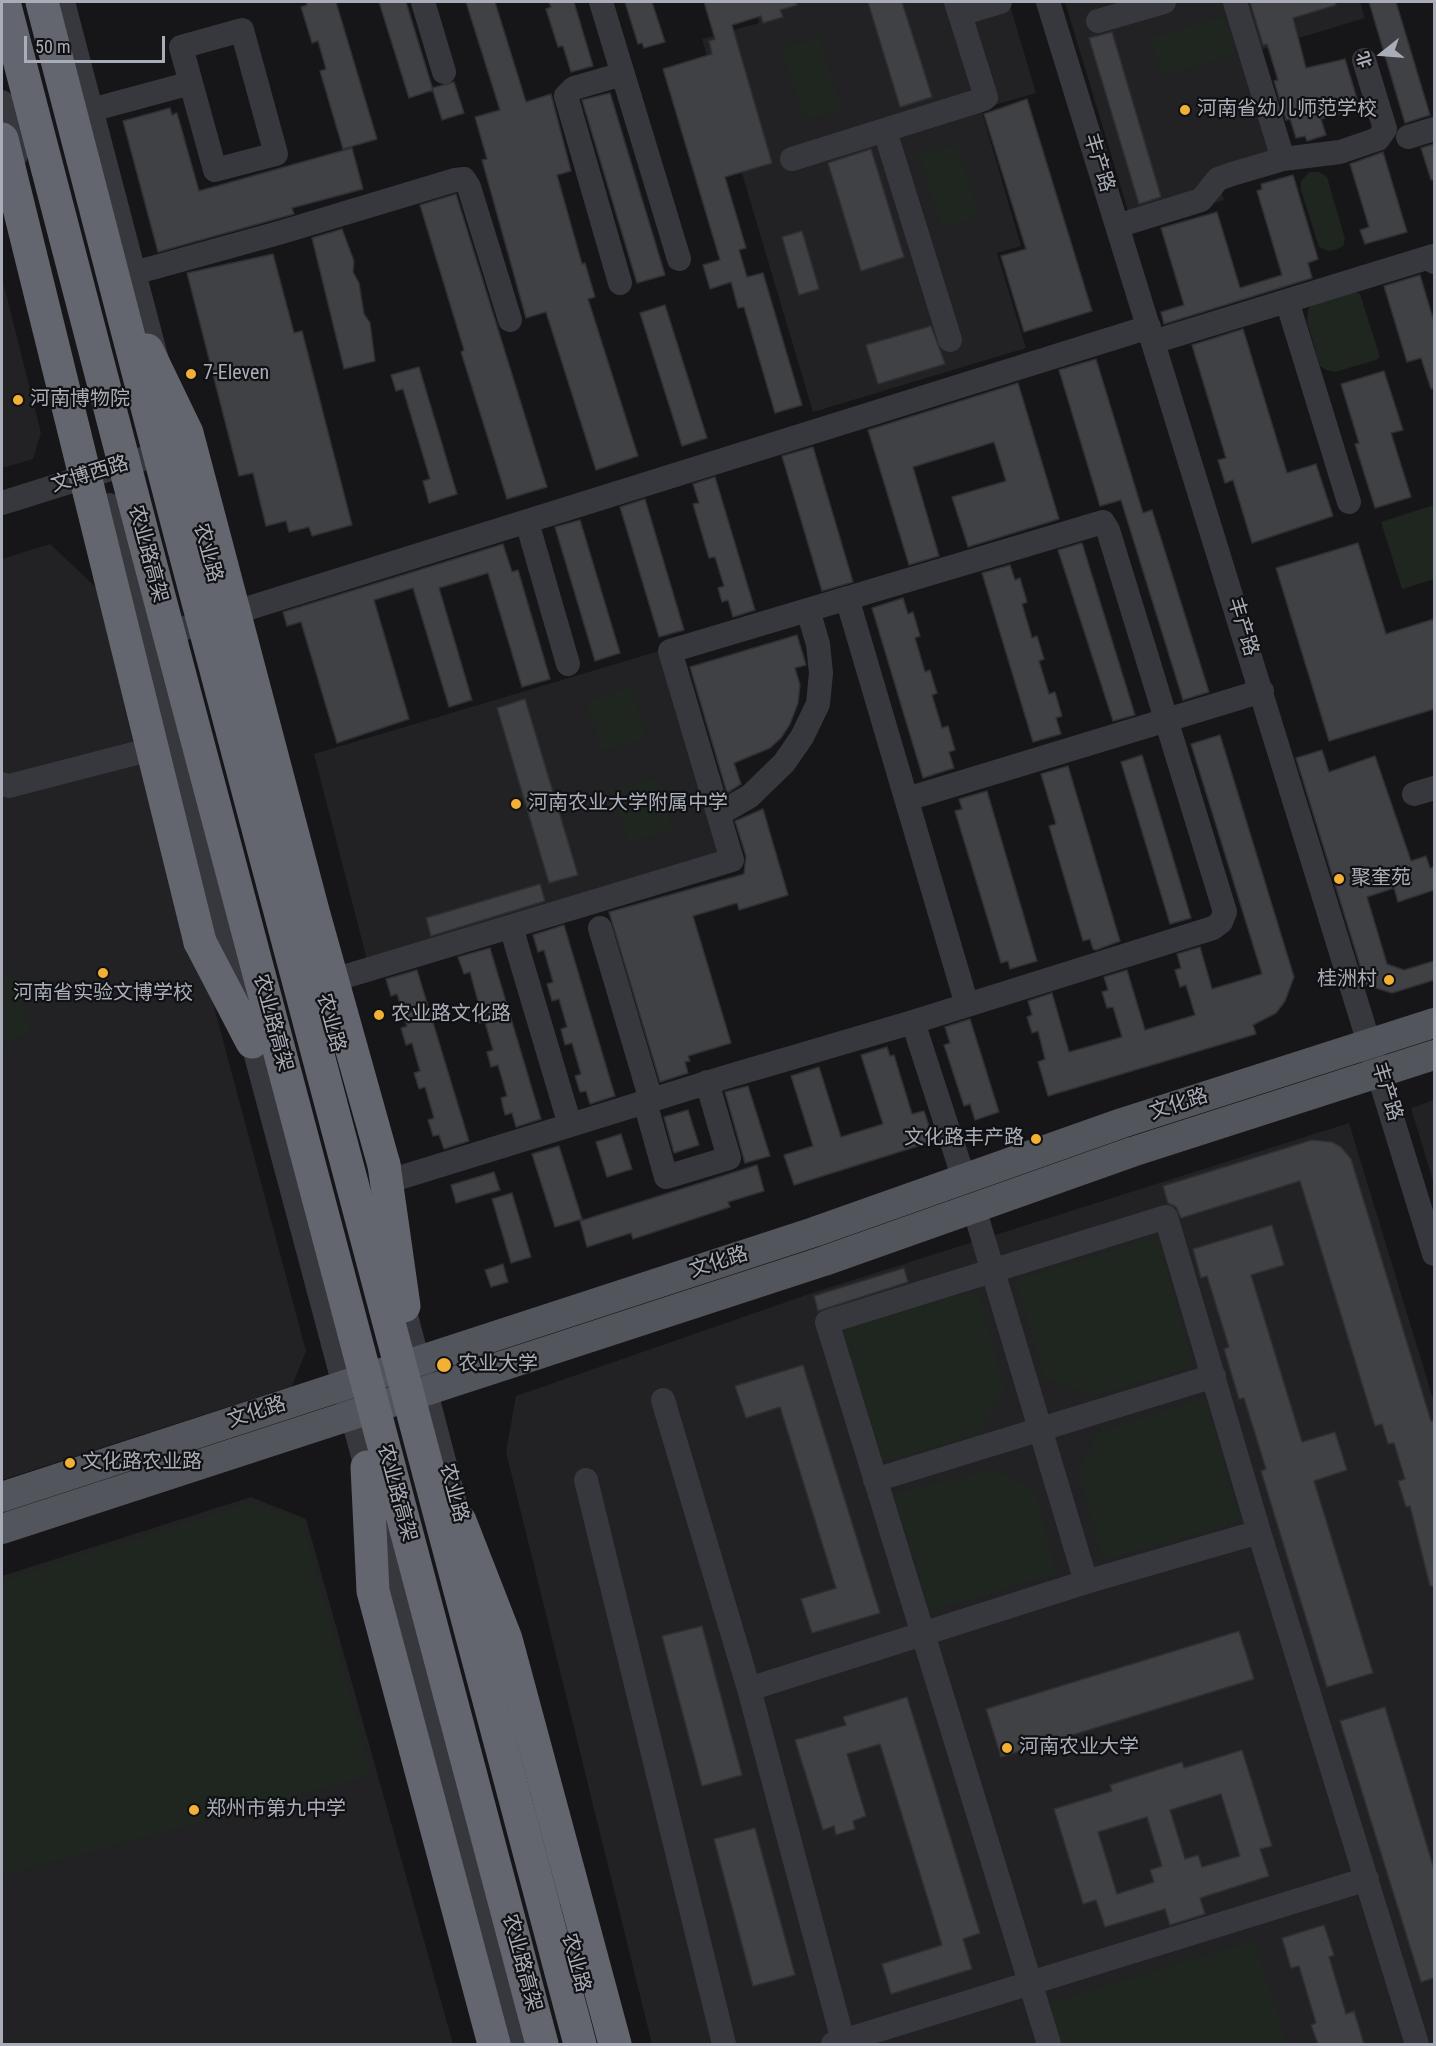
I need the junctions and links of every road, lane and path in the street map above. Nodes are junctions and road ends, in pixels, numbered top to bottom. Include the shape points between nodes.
1 (4, 2) edge
2 (42, 2) edge
3 (63, 2) edge
4 (423, 2) edge
5 (601, 2) edge
6 (1000, 2) edge
7 (1048, 2) edge
8 (1164, 2) edge
9 (1235, 2) edge
10 (958, 8) edge
11 (1098, 21) dead end
12 (1364, 60) dead end
13 (444, 72) dead end
14 (623, 74) junction
15 (191, 83) junction
16 (2, 102) edge
17 (91, 110) junction
18 (1434, 129) edge
19 (885, 131) junction
20 (1408, 136) dead end
21 (2, 139) edge
22 (792, 159) dead end
23 (1282, 159) junction
24 (1118, 226) junction
25 (679, 260) dead end
26 (1434, 262) edge
27 (124, 278) junction
28 (620, 283) dead end
29 (1287, 301) junction
30 (510, 320) dead end
31 (1151, 334) junction
32 (950, 340) dead end
33 (179, 447) junction
34 (100, 472) junction
35 (1349, 502) dead end
36 (2, 503) edge
37 (527, 522) junction
38 (847, 598) junction
39 (808, 610) junction
40 (224, 616) junction
41 (145, 641) junction
42 (568, 664) dead end
43 (1262, 691) junction
44 (1167, 720) junction
45 (152, 748) junction
46 (2, 784) edge
47 (907, 799) junction
48 (719, 814) junction
49 (511, 927) junction
50 (600, 928) dead end
51 (320, 984) junction
52 (967, 1005) junction
53 (913, 1022) junction
54 (1434, 1023) edge
55 (252, 1042) junction
56 (1371, 1043) junction
57 (1434, 1055) edge
58 (1380, 1072) junction
59 (707, 1083) junction
60 (648, 1101) junction
61 (570, 1125) junction
62 (385, 1174) junction
63 (964, 1179) junction
64 (974, 1208) junction
65 (1434, 1254) edge
66 (993, 1271) junction
67 (404, 1306) junction
68 (418, 1361) junction
69 (1214, 1376) junction
70 (345, 1385) junction
71 (426, 1391) junction
72 (663, 1400) dead end
73 (352, 1414) junction
74 (1041, 1429) junction
75 (367, 1467) junction
76 (586, 1480) dead end
77 (875, 1480) junction
78 (2, 1497) edge
79 (460, 1521) junction
80 (2, 1529) edge
81 (1259, 1532) junction
82 (1086, 1582) junction
83 (923, 1635) junction
84 (749, 1689) junction
85 (1367, 1880) junction
86 (1029, 1982) junction
87 (838, 2043) edge
88 (494, 2044) edge
89 (520, 2044) edge
90 (542, 2044) edge
91 (580, 2044) edge
92 (597, 2044) edge
93 (615, 2044) edge
94 (724, 2044) edge
95 (1049, 2044) edge
96 (1417, 2044) edge

1 - 90 highway, 农业路高架, bridge
2 - 27 highway, 农业路高架, bridge
3 - 17 street, 农业路
4 - 13 street
5 - 14 street
6 - 10 street
7 - 24 street, 丰产路
8 - 11 street
9 - 23 street
10 - 19 street via 986,97 978,103
12 - 23 street via 1385,129 1382,135 1340,152
14 - 25 street
14 - 28 street via 574,88 566,96
15 - 15 street via 181,46 242,30 276,154 215,170
15 - 17 street
16 - 34 street
17 - 27 street, 农业路
18 - 20 street
19 - 22 street
19 - 32 street
21 - 45 highway, bridge
23 - 24 street via 1218,179 1201,200
24 - 31 street, 丰产路
26 - 29 street via 1433,256
27 - 30 street via 464,179
27 - 33 street, 农业路
27 - 62 highway, bridge via 187,433
27 - 91 highway, 农业路高架, bridge
29 - 31 street
29 - 35 street
31 - 37 street
31 - 43 street, 丰产路
33 - 34 street, 文博西路
33 - 40 street, 农业路
34 - 36 street, 文博西路
34 - 41 street
37 - 40 street
37 - 42 street
38 - 39 street
38 - 44 street via 1102,522 1108,530
38 - 47 street
39 - 48 street via 818,644 818,704 784,763 750,796
39 - 48 street via 670,651
40 - 41 street
40 - 51 street, 农业路
41 - 55 street
43 - 44 street
43 - 56 street, 丰产路
44 - 47 street
44 - 52 street via 1225,912 1221,922 1213,928
45 - 46 street via 9,786
45 - 55 highway, bridge via 200,942
47 - 52 street
48 - 49 street via 732,860 726,864
49 - 51 street
49 - 61 street
50 - 60 street
51 - 67 street, 农业路
52 - 53 street
53 - 59 street
53 - 63 street
54 - 56 main road, 文化路
55 - 70 street
56 - 58 street, 丰产路
56 - 63 main road, 文化路 via 1122,1123
57 - 58 main road, 文化路
58 - 64 main road, 文化路
58 - 65 street, 丰产路
59 - 60 street
59 - 60 street via 729,1158 666,1177
60 - 61 street
61 - 62 street
62 - 67 highway
63 - 68 main road, 文化路
64 - 66 street
64 - 71 main road, 文化路
66 - 69 street via 1166,1217
66 - 74 street
66 - 77 street via 827,1322
67 - 68 street, 农业路
68 - 70 main road, 文化路
68 - 71 street, 农业路
69 - 74 street
69 - 81 street
70 - 73 street
70 - 78 main road, 文化路
71 - 73 main road, 文化路
71 - 79 street, 农业路
72 - 84 street
73 - 75 street
73 - 80 main road, 文化路
74 - 77 street
74 - 82 street
75 - 88 highway via 373,1591
75 - 89 street
76 - 94 street
77 - 83 street
79 - 92 street, 农业路
79 - 93 highway via 506,1639
81 - 82 street
81 - 85 street
82 - 83 street
83 - 84 street
83 - 86 street
84 - 87 street
85 - 86 street
85 - 96 street
86 - 87 street
86 - 95 street

